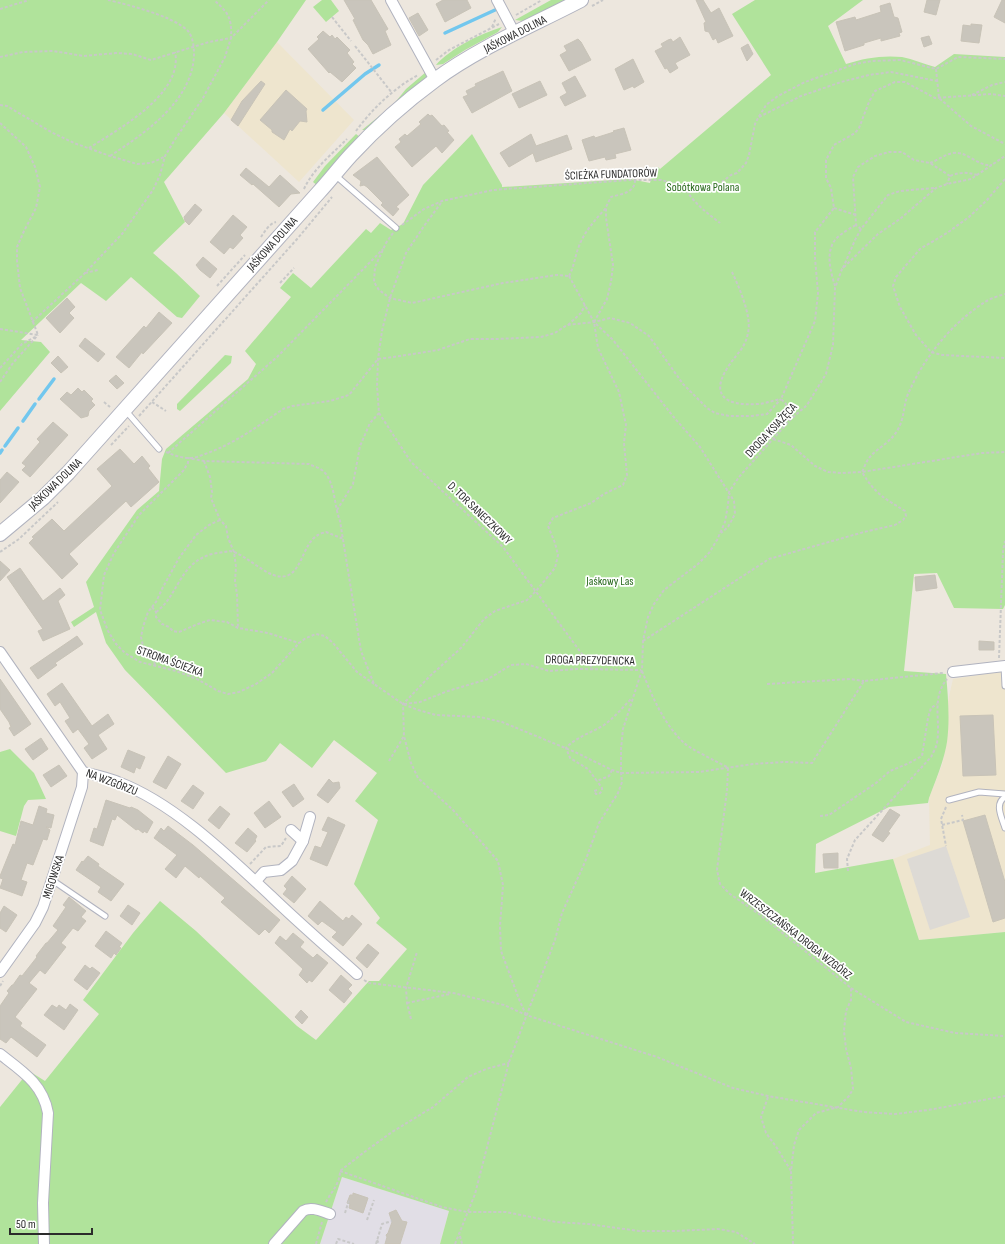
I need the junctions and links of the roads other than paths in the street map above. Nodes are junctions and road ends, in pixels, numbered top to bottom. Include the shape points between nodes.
1 (391, 0) edge
2 (497, 0) edge
3 (581, 0) edge
4 (515, 34) junction
5 (435, 80) junction
6 (334, 174) junction
7 (396, 228) road end
8 (126, 410) junction
9 (159, 448) road end
10 (0, 534) edge
11 (0, 652) edge
12 (1005, 666) edge
13 (953, 672) road end
14 (1005, 686) edge
15 (83, 772) junction
16 (1005, 795) edge
17 (949, 800) road end
18 (310, 817) dead end
19 (1005, 828) edge
20 (291, 830) dead end
21 (303, 841) junction
22 (52, 881) junction
23 (256, 881) junction
24 (105, 916) dead end
25 (0, 972) edge
26 (357, 974) dead end
27 (0, 1054) edge
28 (330, 1214) dead end
29 (44, 1244) edge
30 (274, 1244) edge

1 - 5 street
2 - 4 street
3 - 4 street, JAŚKOWA DOLINA
4 - 5 street, JAŚKOWA DOLINA
5 - 6 street, JAŚKOWA DOLINA via 382,125
6 - 7 lane
6 - 8 street, JAŚKOWA DOLINA
8 - 9 lane
8 - 10 street, JAŚKOWA DOLINA via 43,498
11 - 15 street, NA WZGÓRZU
12 - 13 street
12 - 14 lane
15 - 22 street, MIGOWSKA via 82,786
15 - 23 street, NA WZGÓRZU via 118,782 149,797 192,827
16 - 17 lane via 979,792
16 - 19 lane via 999,804
18 - 21 street
20 - 21 street
21 - 23 street via 292,861 281,870 264,872
22 - 24 lane
22 - 25 street, MIGOWSKA via 35,923
23 - 26 street, NA WZGÓRZU
27 - 29 street via 30,1077 39,1088 48,1113 42,1203
28 - 30 street via 306,1209

